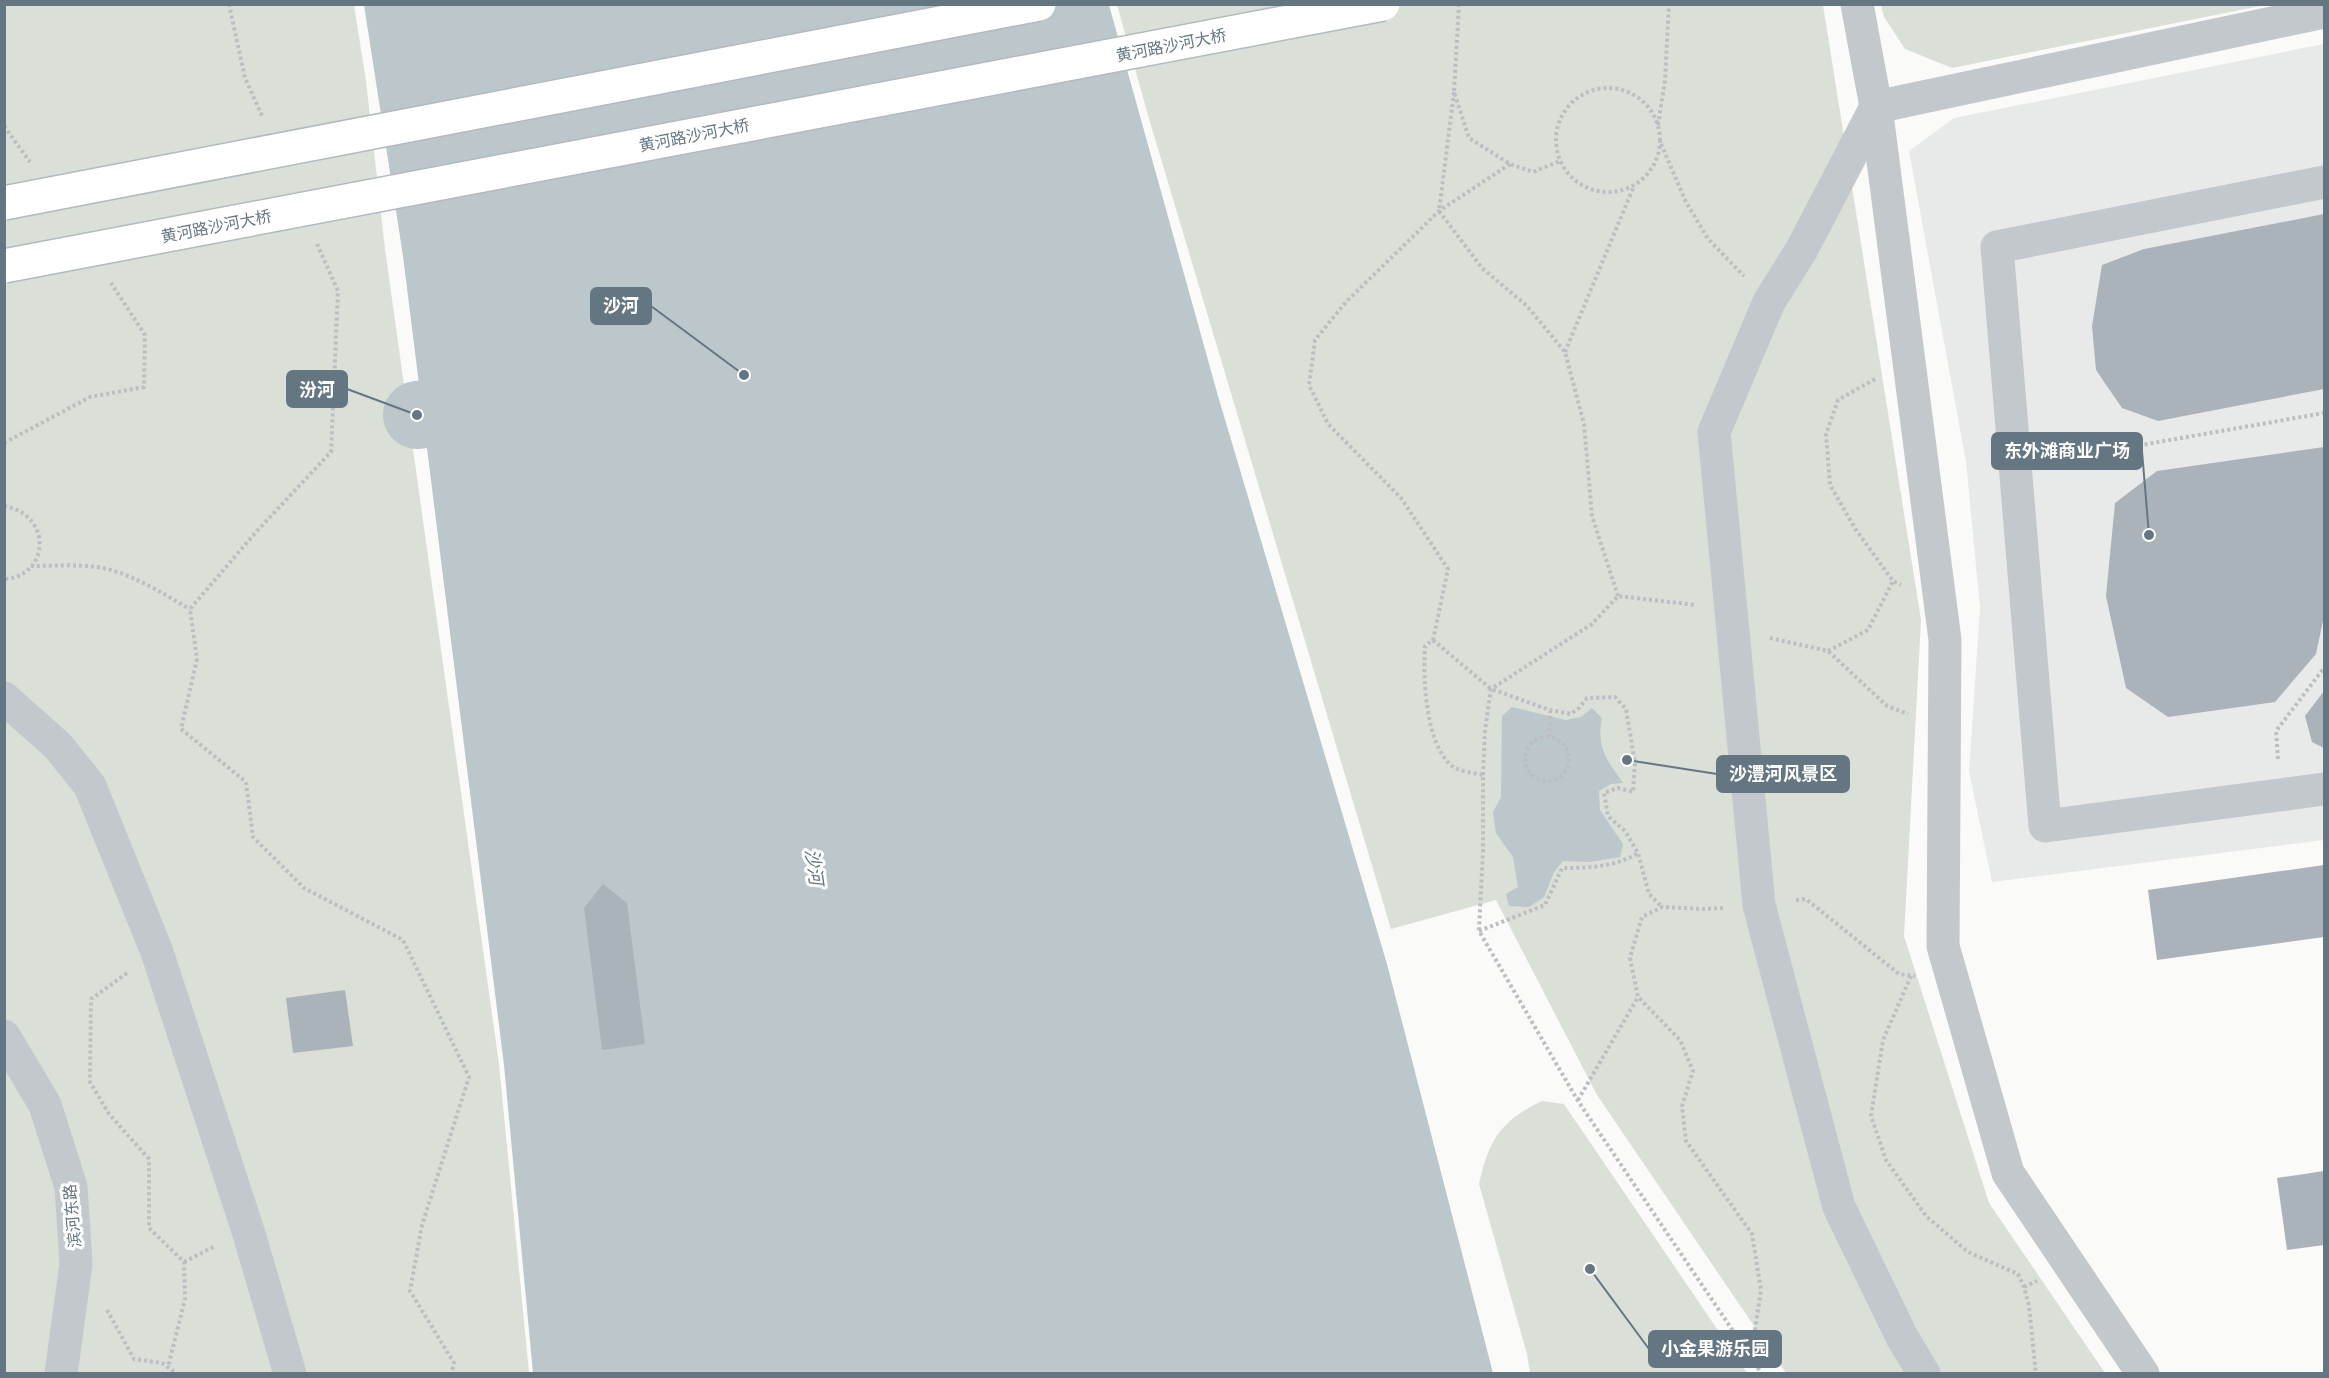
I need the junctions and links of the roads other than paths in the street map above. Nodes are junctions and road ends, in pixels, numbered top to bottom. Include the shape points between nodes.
1 (1039, 4) edge
2 (1383, 4) edge
3 (1857, 4) edge
4 (2325, 12) edge
5 (1876, 107) junction
6 (2325, 182) edge
7 (4, 203) edge
8 (4, 266) edge
9 (4, 699) edge
10 (2325, 789) edge
11 (4, 1036) edge
12 (61, 1374) edge
13 (290, 1374) edge
14 (1924, 1374) edge
15 (2143, 1374) edge

1 - 7 main road, bridge
2 - 8 main road, 黄河路沙河大桥, bridge
3 - 5 street
4 - 5 street
5 - 14 street via 1770,302 1714,432 1759,904 1839,1207
5 - 15 street via 1945,640 1943,946 2008,1173
6 - 10 street via 1997,246 2045,826
9 - 13 street via 58,746 90,786 157,952
11 - 12 street, 滨河东路 via 45,1105 71,1187 76,1264

